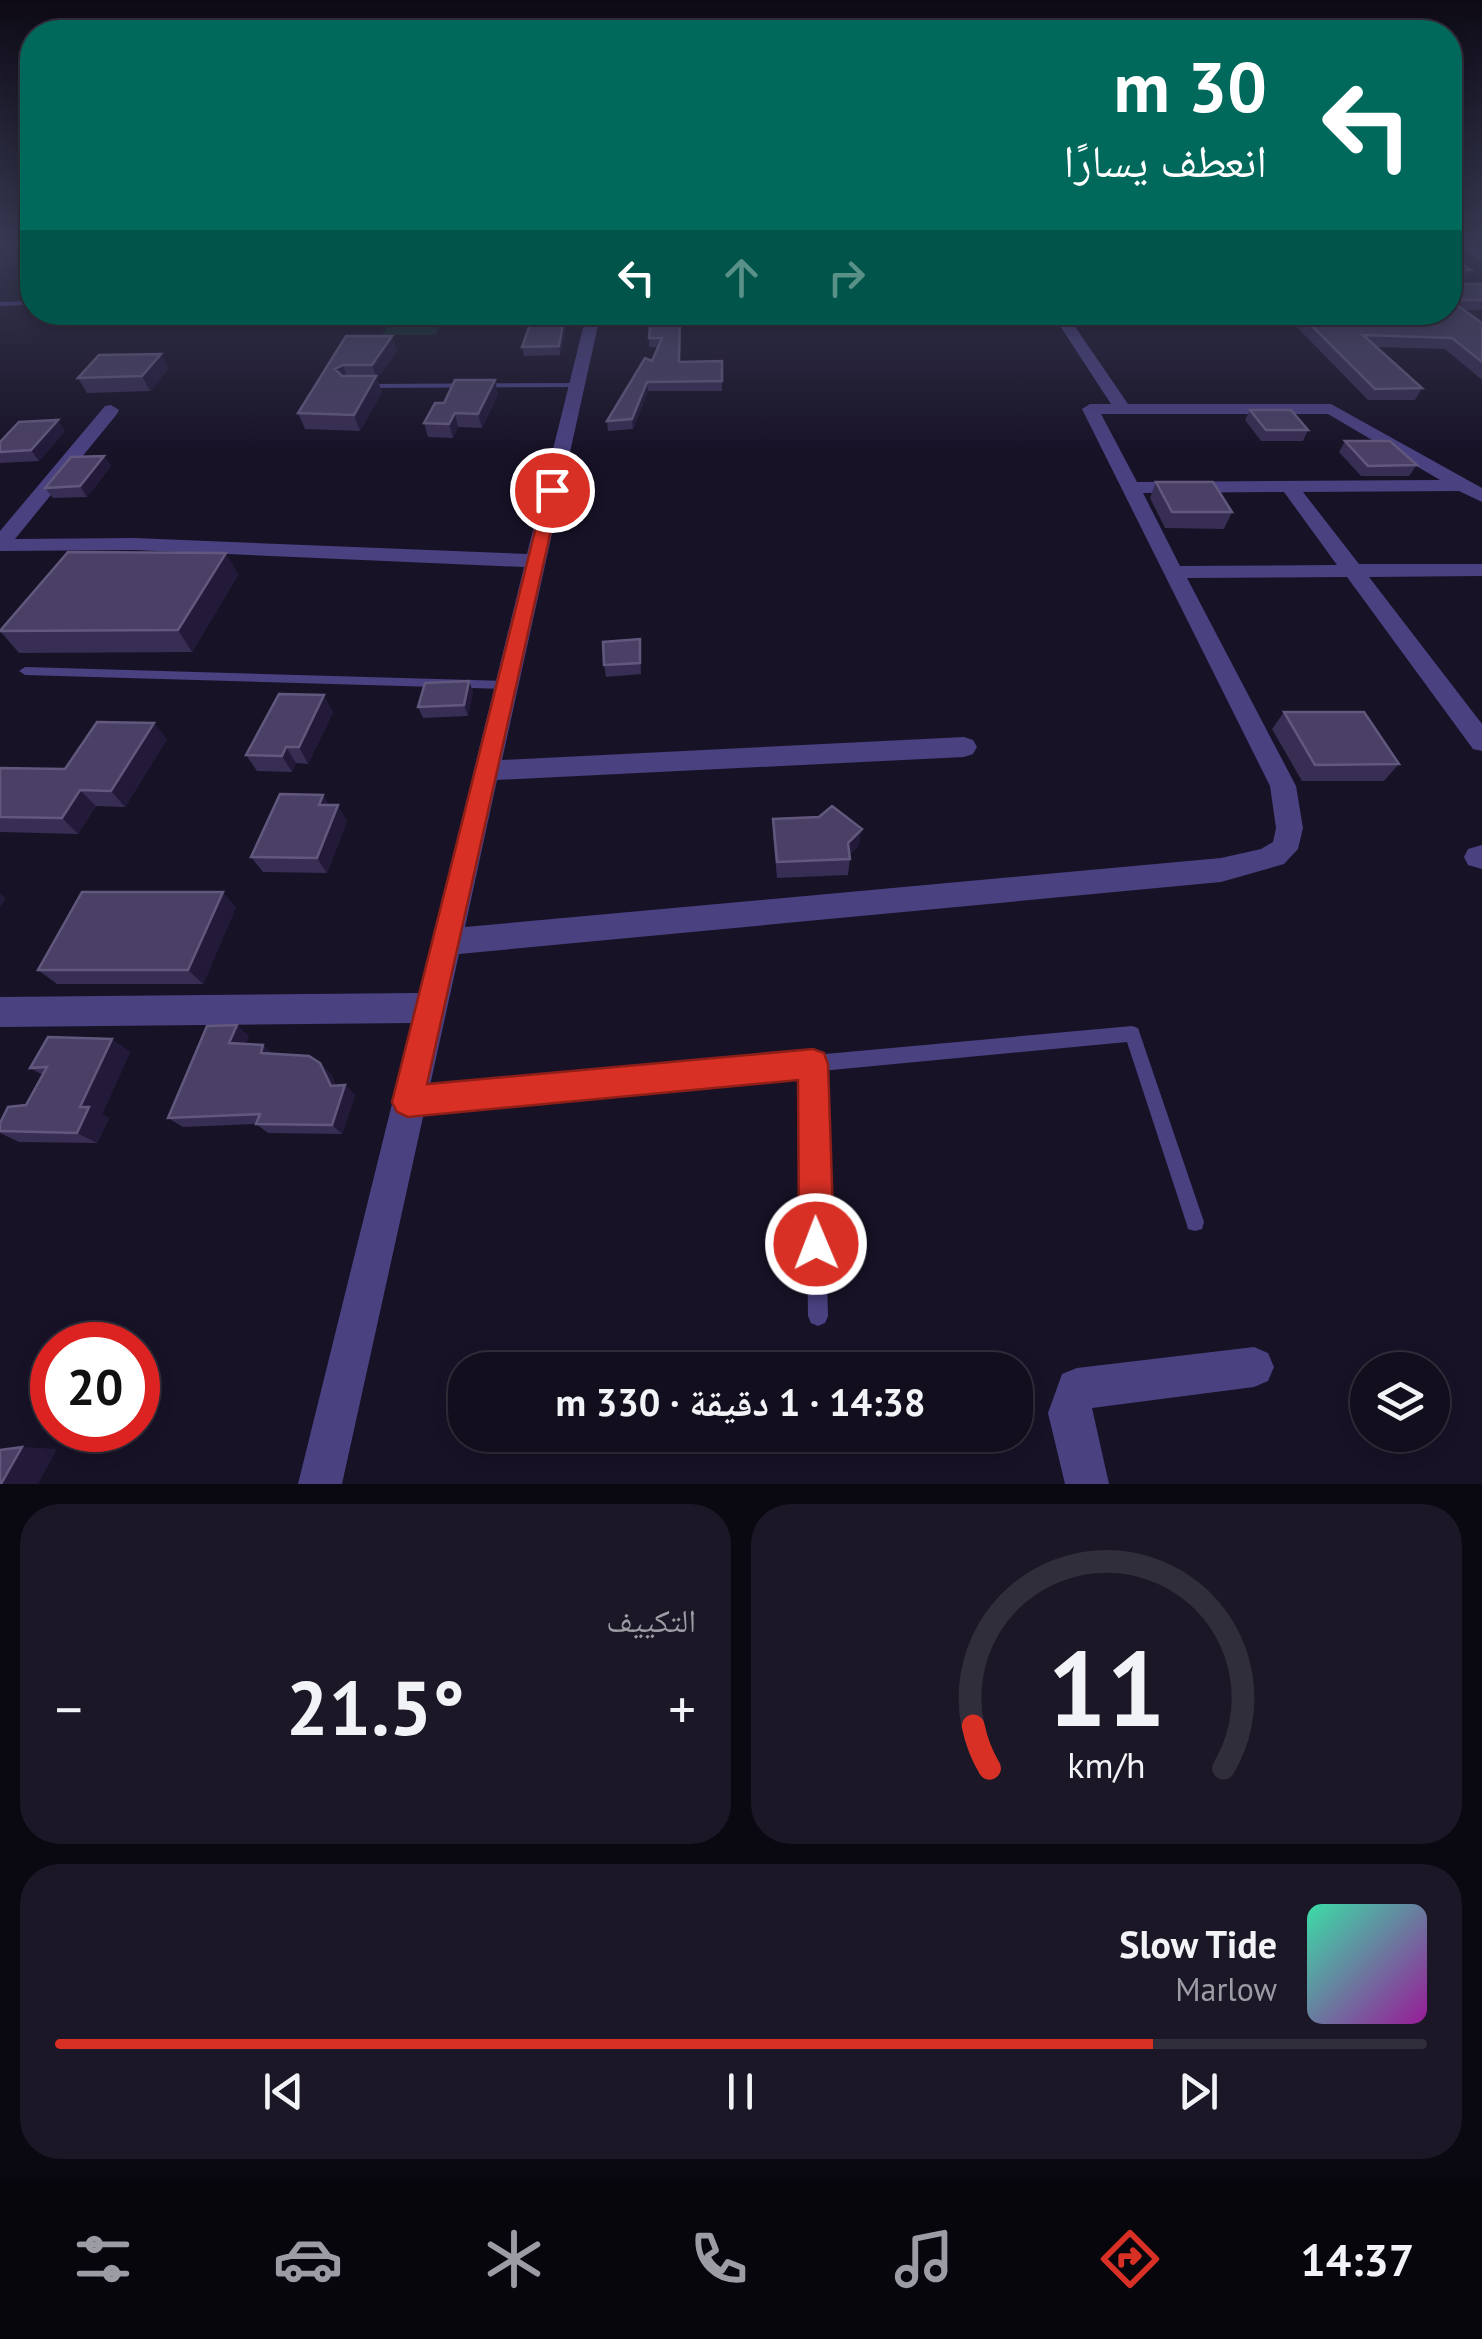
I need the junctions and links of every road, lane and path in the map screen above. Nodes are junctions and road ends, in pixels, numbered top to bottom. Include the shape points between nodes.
1 (591, 325) edge
2 (1067, 325) edge
3 (576, 384) junction
4 (348, 386) edge
5 (1124, 408) junction
6 (111, 410) dead end
7 (1462, 485) junction
8 (1289, 486) junction
9 (1130, 488) junction
10 (1482, 496) edge
11 (0, 544) edge
12 (535, 560) junction
13 (1482, 570) edge
14 (1352, 571) junction
15 (1174, 572) junction
16 (26, 671) dead end
17 (506, 685) junction
18 (1482, 742) edge
19 (964, 747) dead end
20 (486, 770) junction
21 (446, 942) junction
22 (429, 1008) junction
23 (0, 1012) edge
24 (813, 1064) junction
25 (408, 1102) junction
26 (1195, 1222) dead end
27 (818, 1316) dead end
28 (1254, 1367) dead end
29 (320, 1484) edge
30 (1087, 1484) edge

1 - 3 street
2 - 5 street
3 - 4 lane
3 - 12 street
5 - 7 street via 1331,409
5 - 9 street via 1090,408
6 - 11 street
7 - 8 street
7 - 10 street
8 - 9 street
8 - 14 street
9 - 15 street
11 - 12 street
12 - 17 street
13 - 14 street
14 - 15 street
14 - 18 street
15 - 21 street via 1283,786 1291,822 1289,844 1277,857 1202,872
16 - 17 lane
17 - 20 street
19 - 20 street
20 - 21 street
21 - 22 street
22 - 23 street
22 - 25 street
24 - 25 lane
24 - 26 lane via 1132,1034
24 - 27 lane
25 - 29 street
28 - 30 street via 1077,1389 1069,1413

